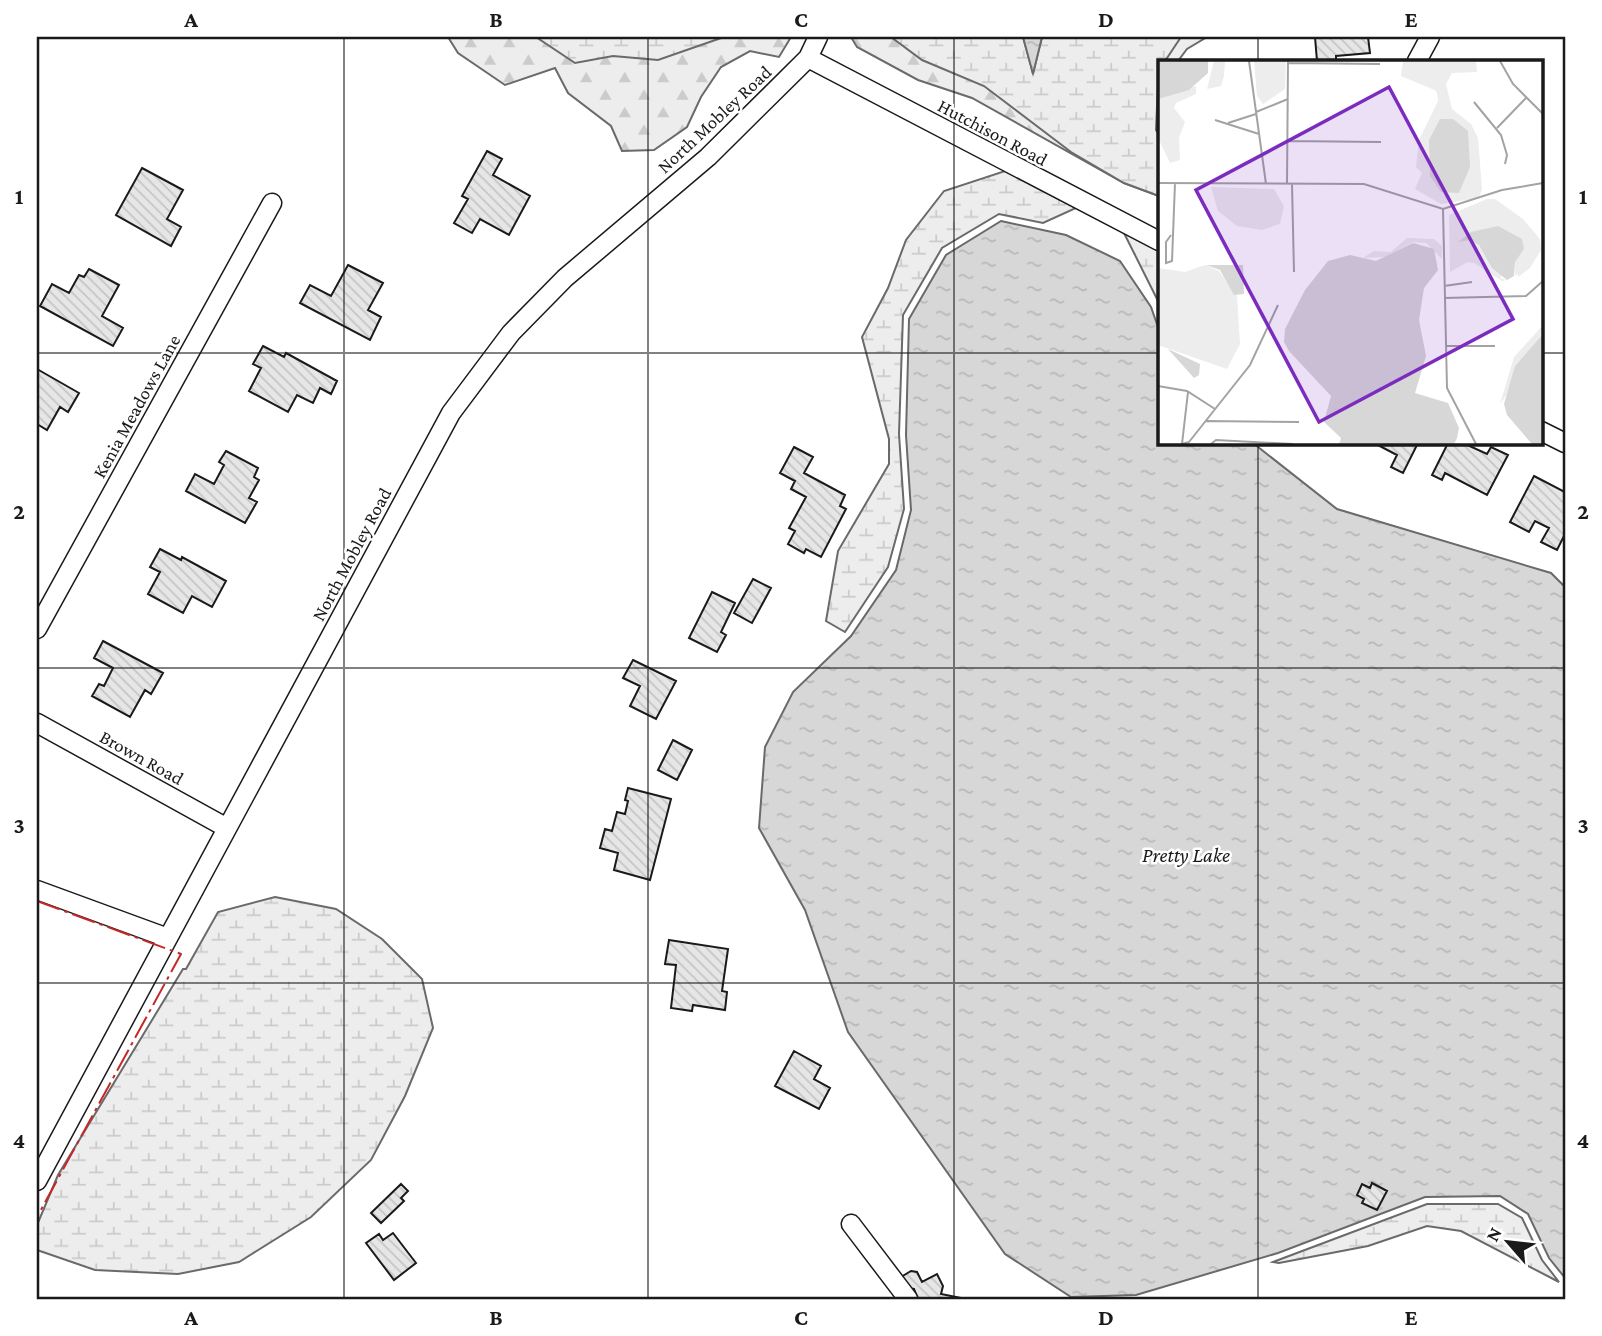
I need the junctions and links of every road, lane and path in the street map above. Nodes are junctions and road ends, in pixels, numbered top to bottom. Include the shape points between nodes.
1 (818, 37) edge
2 (1430, 37) edge
3 (808, 58) junction
4 (1418, 60) edge
5 (272, 203) dead end
6 (1158, 240) edge
7 (1542, 432) edge
8 (1565, 443) edge
9 (37, 629) edge
10 (37, 723) edge
11 (227, 828) junction
12 (37, 890) edge
13 (168, 937) junction
14 (37, 1181) edge
15 (851, 1224) dead end
16 (908, 1299) edge

1 - 3 street, North Mobley Road
2 - 4 street
3 - 6 street, Hutchison Road
3 - 11 street, North Mobley Road via 708,157 565,278 511,332 451,413
5 - 9 street, Kenia Meadows Lane
7 - 8 street
10 - 11 street, Brown Road
11 - 13 street, North Mobley Road
12 - 13 street
13 - 14 street, North Mobley Road
15 - 16 street

